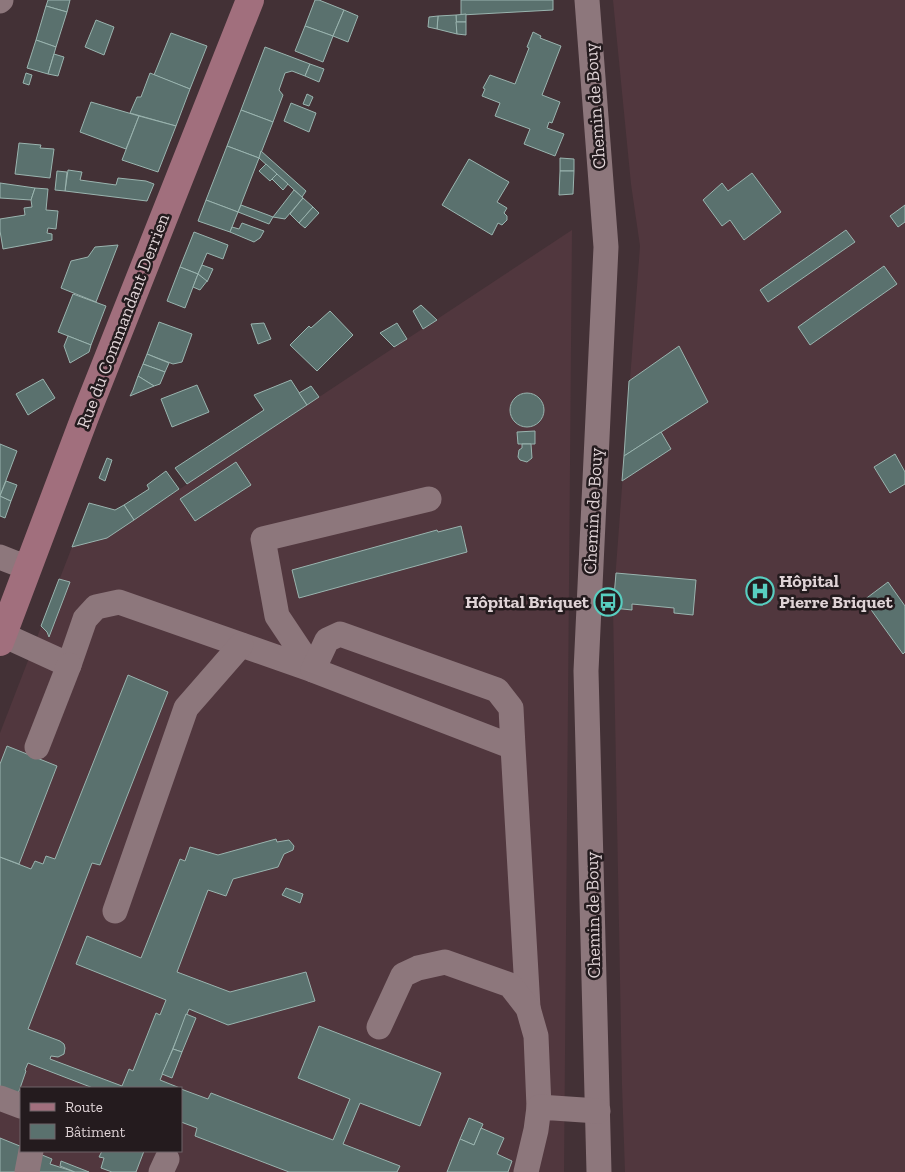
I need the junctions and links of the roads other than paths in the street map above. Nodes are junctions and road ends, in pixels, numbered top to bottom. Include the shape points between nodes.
1 (250, 0) edge
2 (587, 0) edge
3 (429, 498) dead end
4 (0, 557) edge
5 (29, 566) junction
6 (1, 639) edge
7 (242, 645) junction
8 (69, 665) junction
9 (313, 670) junction
10 (37, 747) dead end
11 (513, 748) junction
12 (115, 911) dead end
13 (528, 1008) junction
14 (379, 1027) dead end
15 (0, 1098) edge
16 (20, 1106) edge
17 (539, 1107) junction
18 (598, 1111) junction
19 (31, 1152) edge
20 (27, 1172) edge
21 (526, 1172) edge
22 (599, 1172) edge

1 - 5 main road, Rue du Commandant Derrien
2 - 18 street, Chemin de Bouy via 606,247 586,671
3 - 9 street via 263,538 277,616
4 - 5 street
5 - 6 main road, Rue du Commandant Derrien
6 - 8 street
7 - 8 street via 119,602 96,607 85,619
7 - 9 street
7 - 12 street via 186,708
8 - 10 street
9 - 11 street
9 - 11 street via 327,640 340,634 497,690 511,708
11 - 13 street
13 - 14 street via 510,985 444,962 403,975
13 - 17 street via 536,1036
15 - 16 street
17 - 18 street
17 - 21 street
18 - 22 street, Chemin de Bouy
19 - 20 street

